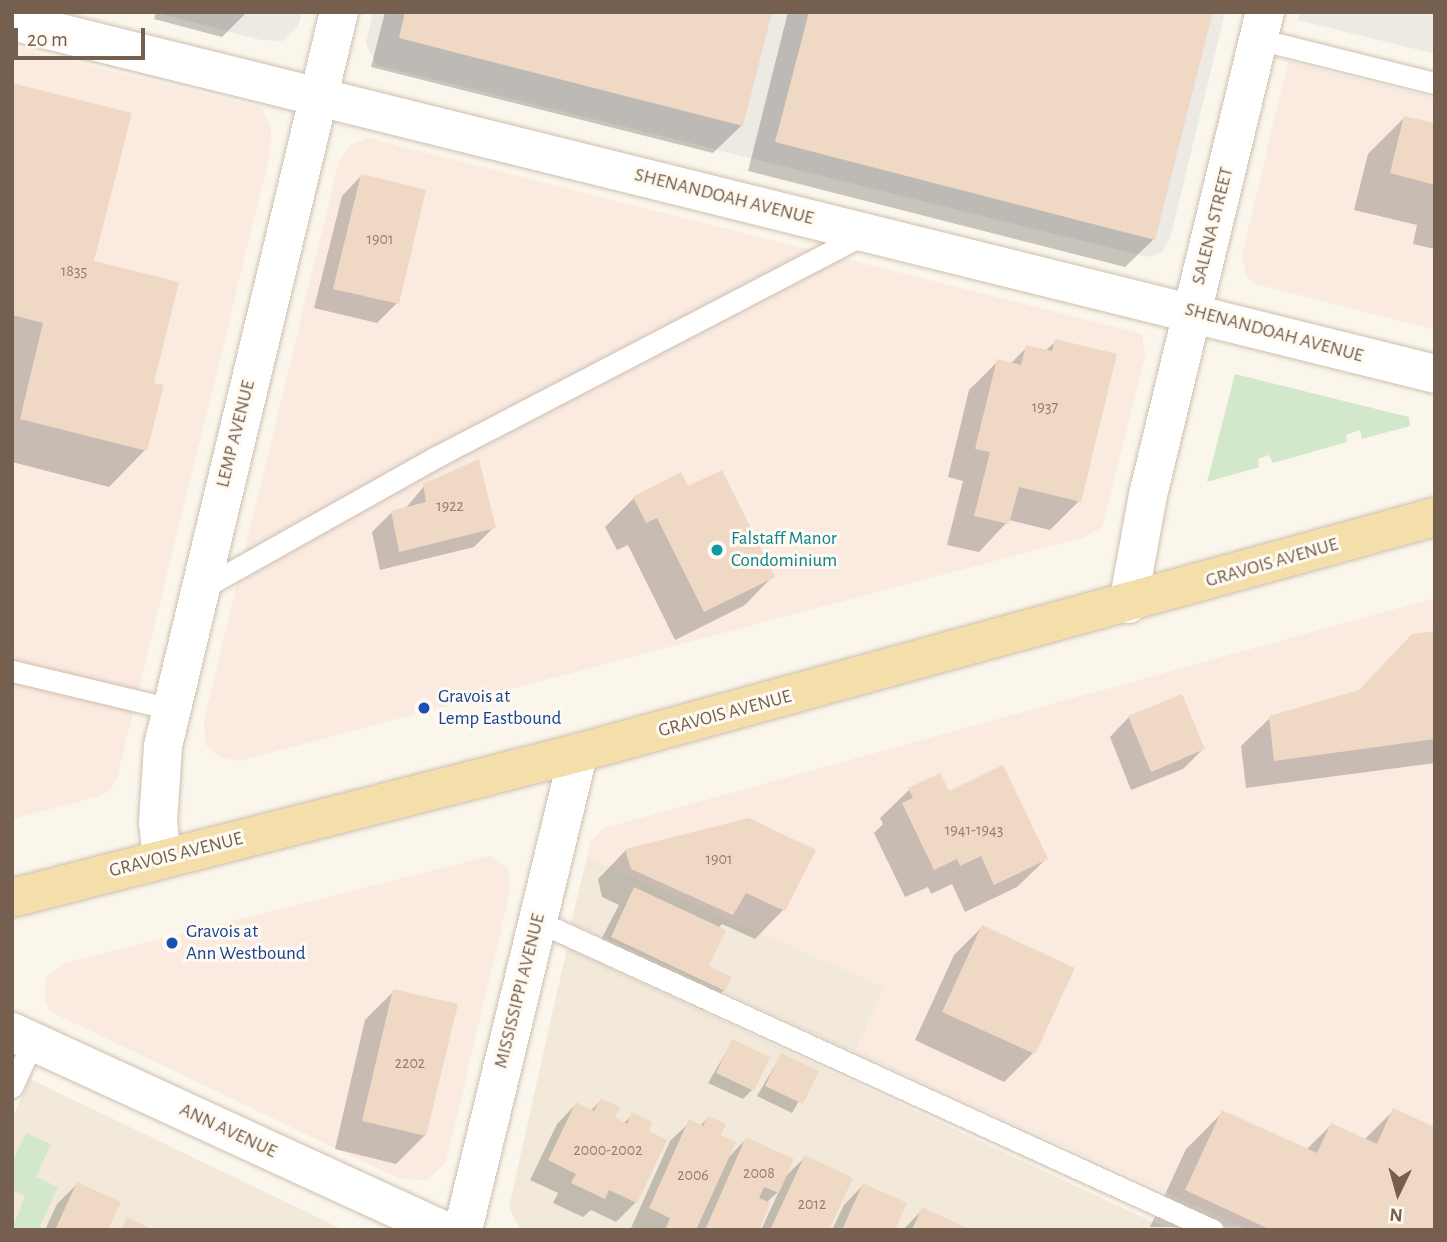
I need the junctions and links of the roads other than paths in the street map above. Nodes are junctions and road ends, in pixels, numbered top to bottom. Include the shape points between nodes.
1 (339, 12) edge
2 (12, 20) edge
3 (1262, 26) edge
4 (1435, 83) edge
5 (318, 96) junction
6 (867, 233) junction
7 (1192, 311) junction
8 (1435, 374) edge
9 (1435, 517) edge
10 (198, 590) junction
11 (1128, 604) junction
12 (12, 671) edge
13 (171, 709) junction
14 (578, 753) junction
15 (162, 859) junction
16 (12, 898) edge
17 (537, 921) junction
18 (22, 1037) edge
19 (12, 1087) edge
20 (443, 1230) edge
21 (463, 1230) edge
22 (1213, 1230) edge

1 - 5 street, LEMP AVENUE
2 - 5 street, SHENANDOAH AVENUE
3 - 4 lane
3 - 7 street, SALENA STREET
5 - 6 street, SHENANDOAH AVENUE
5 - 10 street, LEMP AVENUE
6 - 7 street, SHENANDOAH AVENUE
6 - 10 lane via 438,456
7 - 8 street, SHENANDOAH AVENUE
7 - 11 street, SALENA STREET via 1147,495
9 - 11 main road, GRAVOIS AVENUE
10 - 13 street, LEMP AVENUE
11 - 14 main road, GRAVOIS AVENUE
12 - 13 lane
13 - 15 street, LEMP AVENUE via 159,783
14 - 15 main road, GRAVOIS AVENUE
14 - 17 street, MISSISSIPPI AVENUE
15 - 16 main road, GRAVOIS AVENUE
17 - 21 street, MISSISSIPPI AVENUE
17 - 22 lane
18 - 19 lane
18 - 20 street, ANN AVENUE

